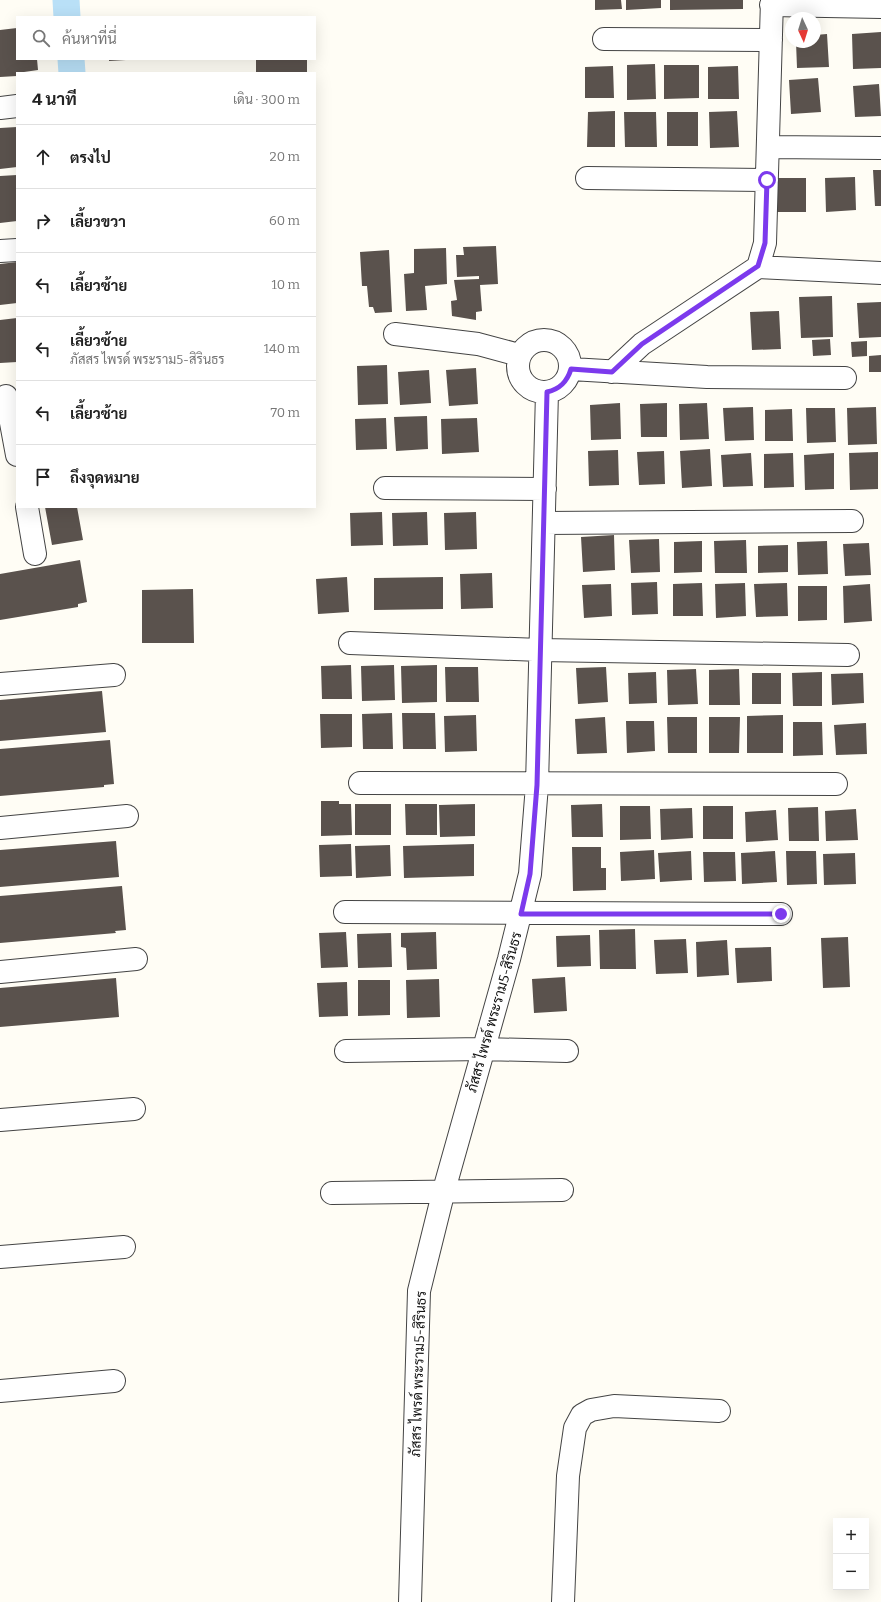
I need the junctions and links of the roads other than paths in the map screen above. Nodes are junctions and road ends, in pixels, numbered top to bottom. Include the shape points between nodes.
1 (772, 2) edge
2 (881, 7) edge
3 (604, 39) dead end
4 (770, 40) junction
5 (16, 106) edge
6 (0, 108) edge
7 (768, 147) junction
8 (881, 148) edge
9 (586, 178) dead end
10 (767, 180) junction
11 (16, 250) edge
12 (0, 251) edge
13 (758, 266) junction
14 (881, 273) edge
15 (395, 334) dead end
16 (519, 356) junction
17 (571, 369) junction
18 (612, 372) junction
19 (844, 378) dead end
20 (547, 392) junction
21 (8, 396) edge
22 (16, 448) edge
23 (385, 488) dead end
24 (545, 489) junction
25 (27, 508) edge
26 (852, 521) dead end
27 (544, 523) junction
28 (35, 554) dead end
29 (350, 643) dead end
30 (540, 650) junction
31 (848, 655) dead end
32 (114, 675) dead end
33 (0, 684) edge
34 (360, 783) dead end
35 (836, 784) dead end
36 (537, 785) junction
37 (127, 816) dead end
38 (0, 828) edge
39 (345, 912) dead end
40 (521, 914) junction
41 (781, 914) dead end
42 (136, 959) dead end
43 (0, 972) edge
44 (483, 1049) junction
45 (346, 1051) dead end
46 (567, 1051) dead end
47 (134, 1109) dead end
48 (0, 1120) edge
49 (444, 1190) junction
50 (562, 1190) dead end
51 (332, 1193) dead end
52 (124, 1247) dead end
53 (0, 1257) edge
54 (114, 1382) dead end
55 (0, 1391) edge
56 (719, 1411) dead end
57 (410, 1602) edge
58 (563, 1602) edge

1 - 2 street
1 - 4 street
3 - 4 street
4 - 7 street
5 - 6 street
7 - 8 street
7 - 10 street
9 - 10 street
10 - 13 street via 765,243
11 - 12 street
13 - 14 street
13 - 18 street via 642,344
15 - 16 street via 478,344
16 - 17 street via 527,345 538,339 551,340 562,346 569,356
16 - 20 street via 517,366 526,385 536,391
17 - 18 street
17 - 20 street via 563,384 556,390
18 - 19 street via 707,377
20 - 24 street, ภัสสร ไพรด์ พระราม5-สิรินธร
21 - 22 street
23 - 24 street
24 - 27 street, ภัสสร ไพรด์ พระราม5-สิรินธร
25 - 28 street
26 - 27 street
27 - 30 street, ภัสสร ไพรด์ พระราม5-สิรินธร
29 - 30 street
30 - 31 street
30 - 36 street, ภัสสร ไพรด์ พระราม5-สิรินธร
32 - 33 street
34 - 36 street
35 - 36 street
36 - 40 street, ภัสสร ไพรด์ พระราม5-สิรินธร via 530,874
37 - 38 street
39 - 40 street
40 - 41 street
40 - 44 street, ภัสสร ไพรด์ พระราม5-สิรินธร
42 - 43 street
44 - 45 street
44 - 46 street
44 - 49 street, ภัสสร ไพรด์ พระราม5-สิรินธร
47 - 48 street
49 - 50 street
49 - 51 street
49 - 57 street, ภัสสร ไพรด์ พระราม5-สิรินธร via 419,1291
52 - 53 street
54 - 55 street
56 - 58 street via 614,1406 591,1410 582,1415 575,1428 568,1476

